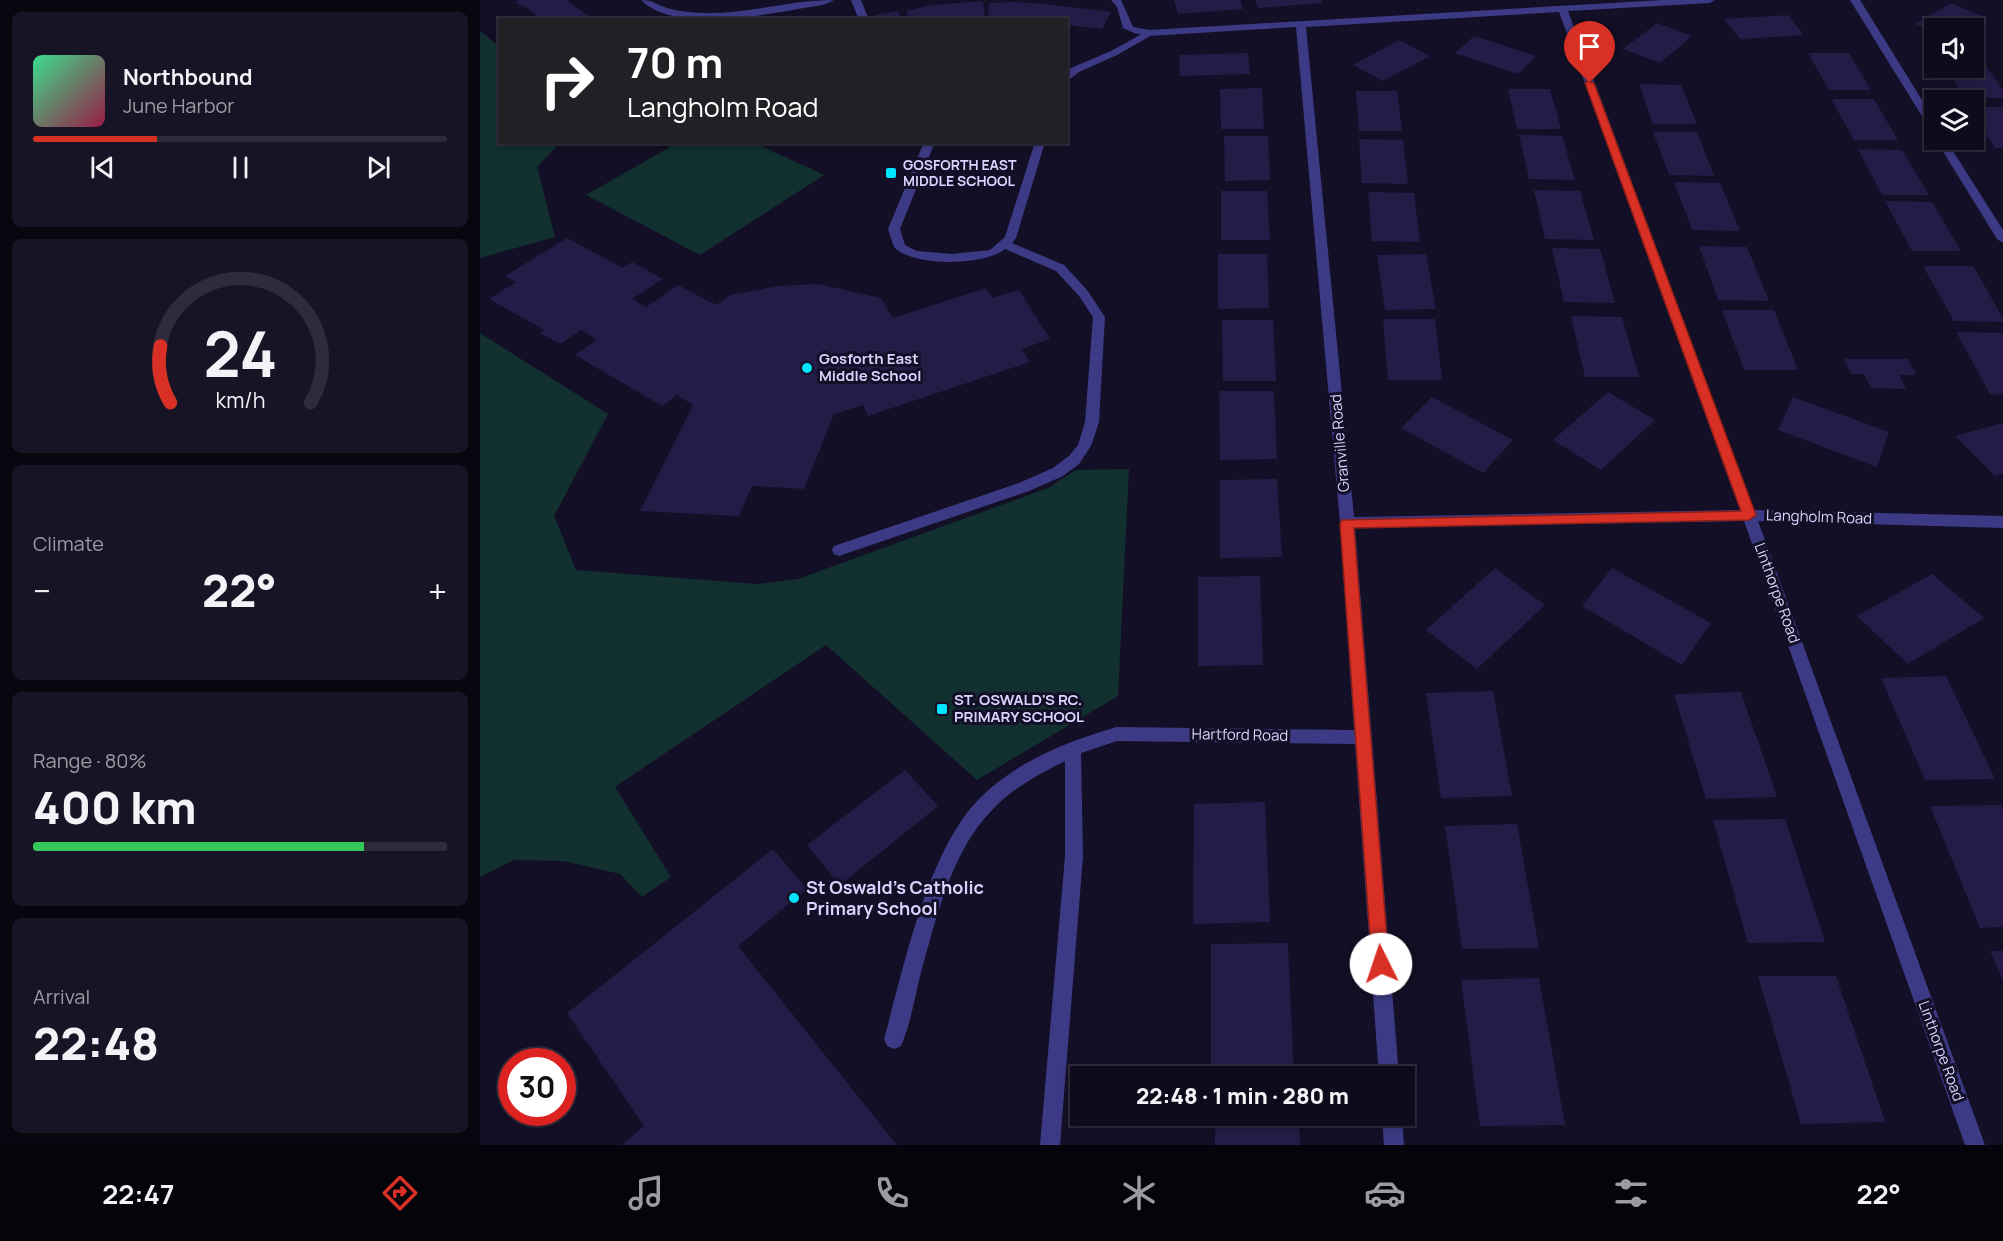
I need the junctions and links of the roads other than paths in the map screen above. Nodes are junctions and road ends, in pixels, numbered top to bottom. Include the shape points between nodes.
1 (646, 0) edge
2 (829, 0) edge
3 (856, 0) edge
4 (1116, 0) edge
5 (1710, 0) edge
6 (1855, 0) edge
7 (1563, 9) junction
8 (863, 18) edge
9 (1301, 25) junction
10 (1149, 33) junction
11 (1068, 77) edge
12 (1924, 111) edge
13 (929, 144) edge
14 (1039, 144) edge
15 (1947, 150) edge
16 (2003, 239) edge
17 (1004, 244) junction
18 (1749, 515) junction
19 (2003, 522) edge
20 (1347, 524) junction
21 (839, 550) dead end
22 (1364, 737) junction
23 (1073, 749) junction
24 (894, 1039) dead end
25 (1388, 1066) edge
26 (1393, 1126) edge
27 (1050, 1145) edge
28 (1394, 1145) edge
29 (1975, 1145) edge

1 - 2 street via 663,10 732,15
3 - 8 street
4 - 10 street via 1121,5 1125,26 1132,32
5 - 7 street
6 - 12 street
7 - 9 street
7 - 18 street, Linthorpe Road
9 - 10 street
9 - 20 street, Granville Road
10 - 11 street
13 - 17 street via 894,229 900,247 914,255 951,258 993,253
14 - 17 street via 1010,238
15 - 16 street
17 - 21 street via 1060,268 1099,317 1092,422 1084,446 1066,466 1024,487
18 - 19 street, Langholm Road
18 - 20 street, Langholm Road
18 - 29 street, Linthorpe Road
20 - 22 street, Granville Road
22 - 23 street, Hartford Road via 1117,734
22 - 25 street, Granville Road
23 - 24 street, Hartford Road via 1000,791 974,818 954,853 935,902
23 - 27 street via 1074,856
26 - 28 street

